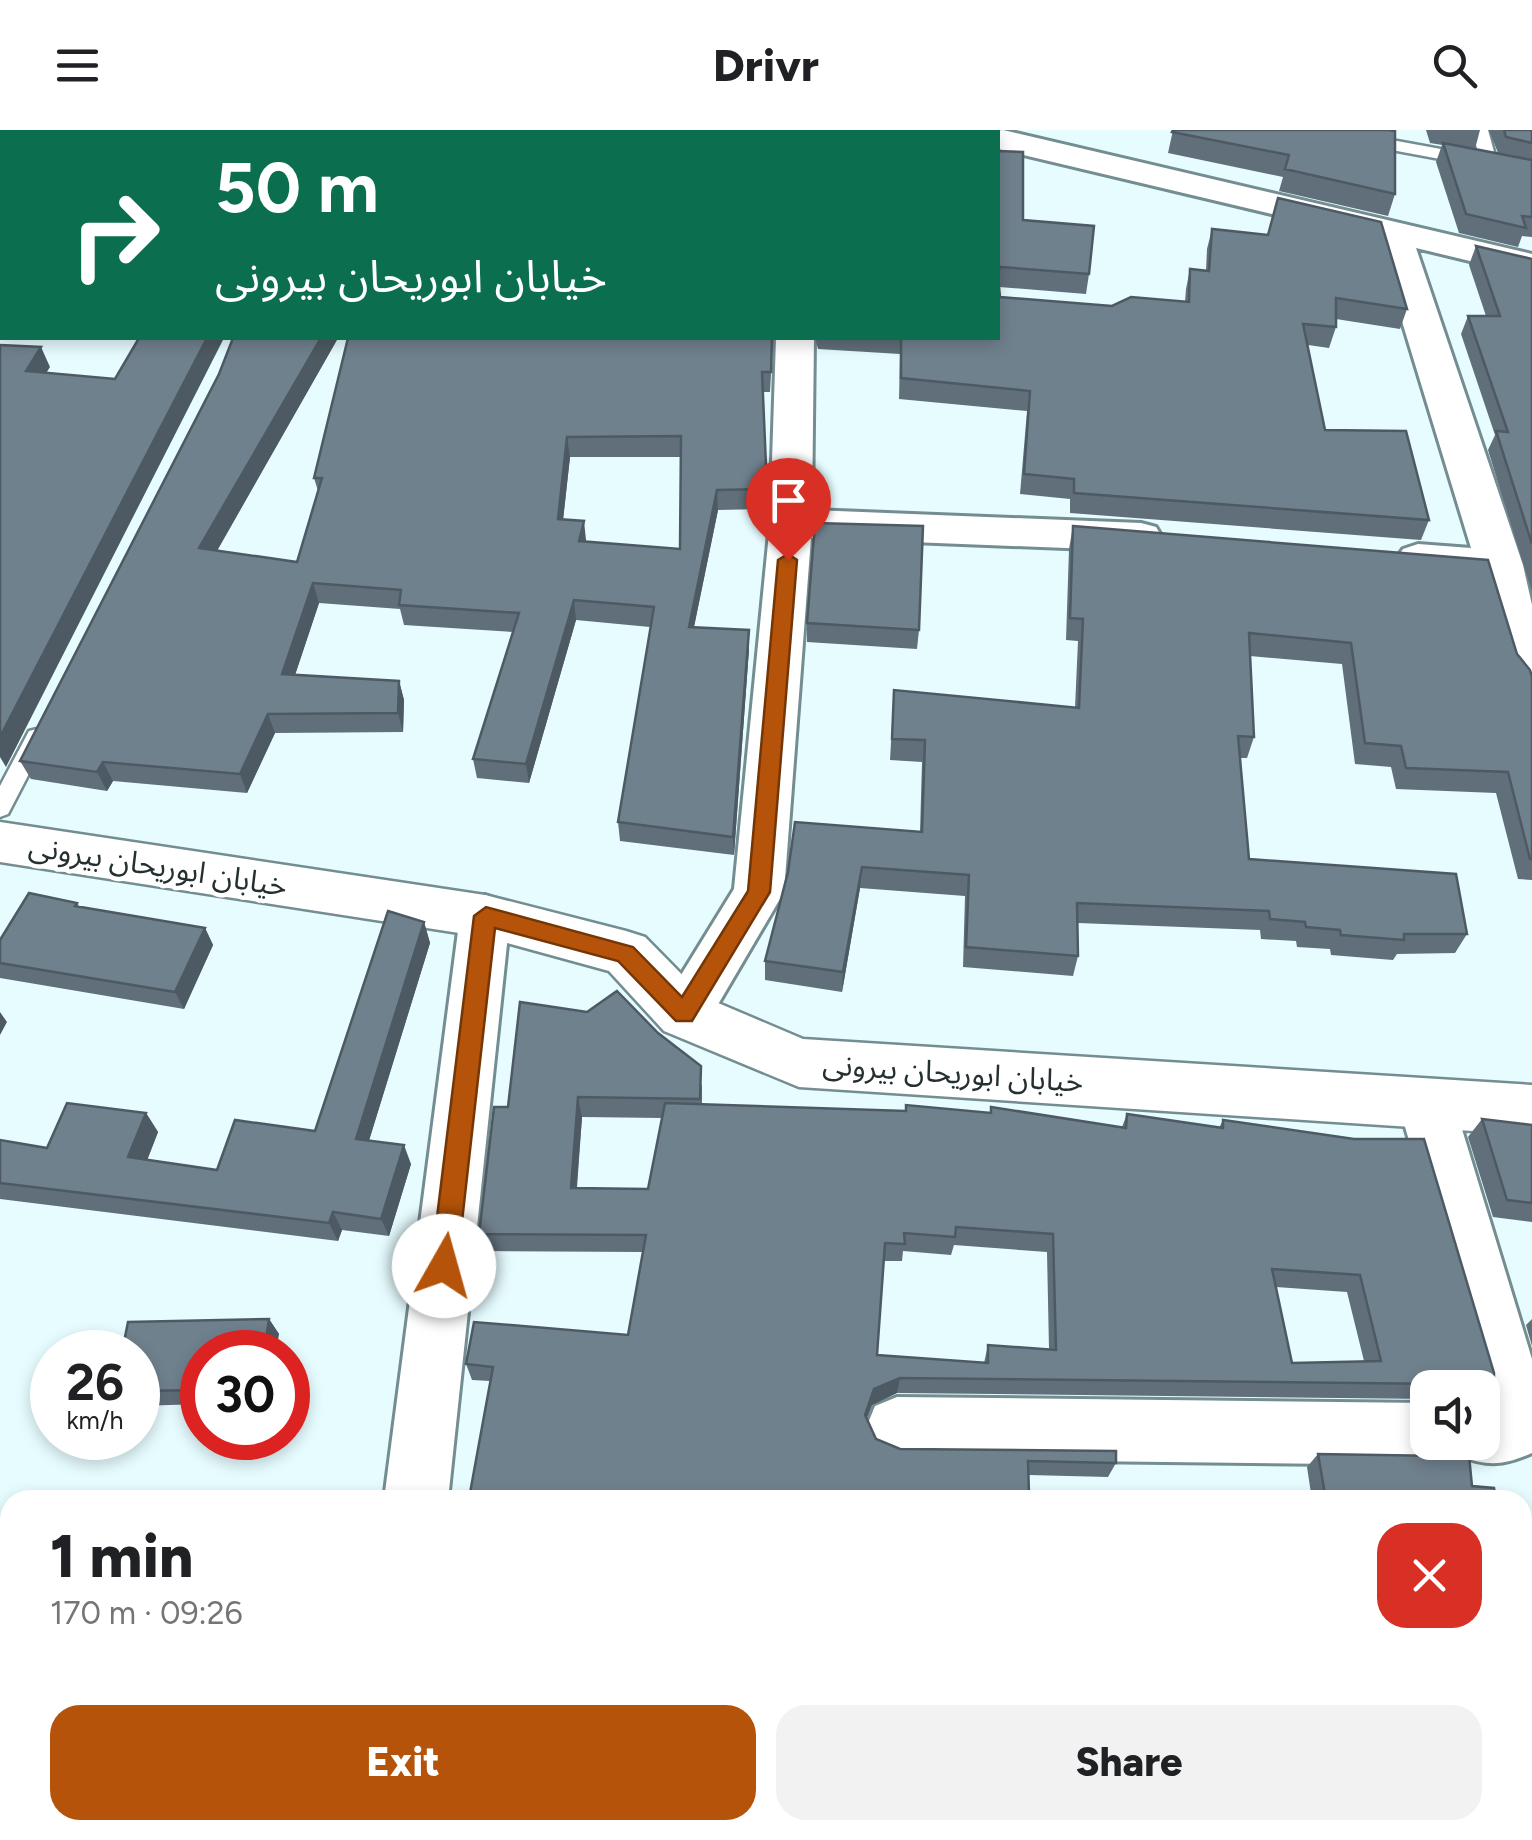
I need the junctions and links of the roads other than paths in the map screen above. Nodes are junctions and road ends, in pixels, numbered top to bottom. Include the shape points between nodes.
1 (1310, 130) edge
2 (1480, 130) edge
3 (1000, 139) edge
4 (1489, 163) junction
5 (1532, 171) edge
6 (1393, 234) junction
7 (1532, 265) edge
8 (795, 340) edge
9 (791, 523) junction
10 (1172, 539) edge
11 (1385, 556) edge
12 (1501, 566) junction
13 (1532, 675) edge
14 (44, 721) edge
15 (0, 808) edge
16 (0, 842) edge
17 (486, 916) junction
18 (684, 1014) junction
19 (1426, 1103) junction
20 (1532, 1110) edge
21 (897, 1428) dead end
22 (1410, 1434) edge
23 (1500, 1435) edge
24 (417, 1490) edge

1 - 4 lane
2 - 4 lane
3 - 6 street
4 - 5 lane
6 - 7 street
6 - 12 street
8 - 9 street
9 - 10 street
9 - 18 street via 759,892
11 - 12 street
12 - 13 street
14 - 15 lane
16 - 17 street, خیابان ابوریحان بیرونی
17 - 18 street, خیابان ابوریحان بیرونی via 626,954
17 - 24 street
18 - 19 street, خیابان ابوریحان بیرونی via 799,1064
19 - 20 street, خیابان ابوریحان بیرونی
19 - 23 street via 1516,1408 1517,1428
21 - 22 street

